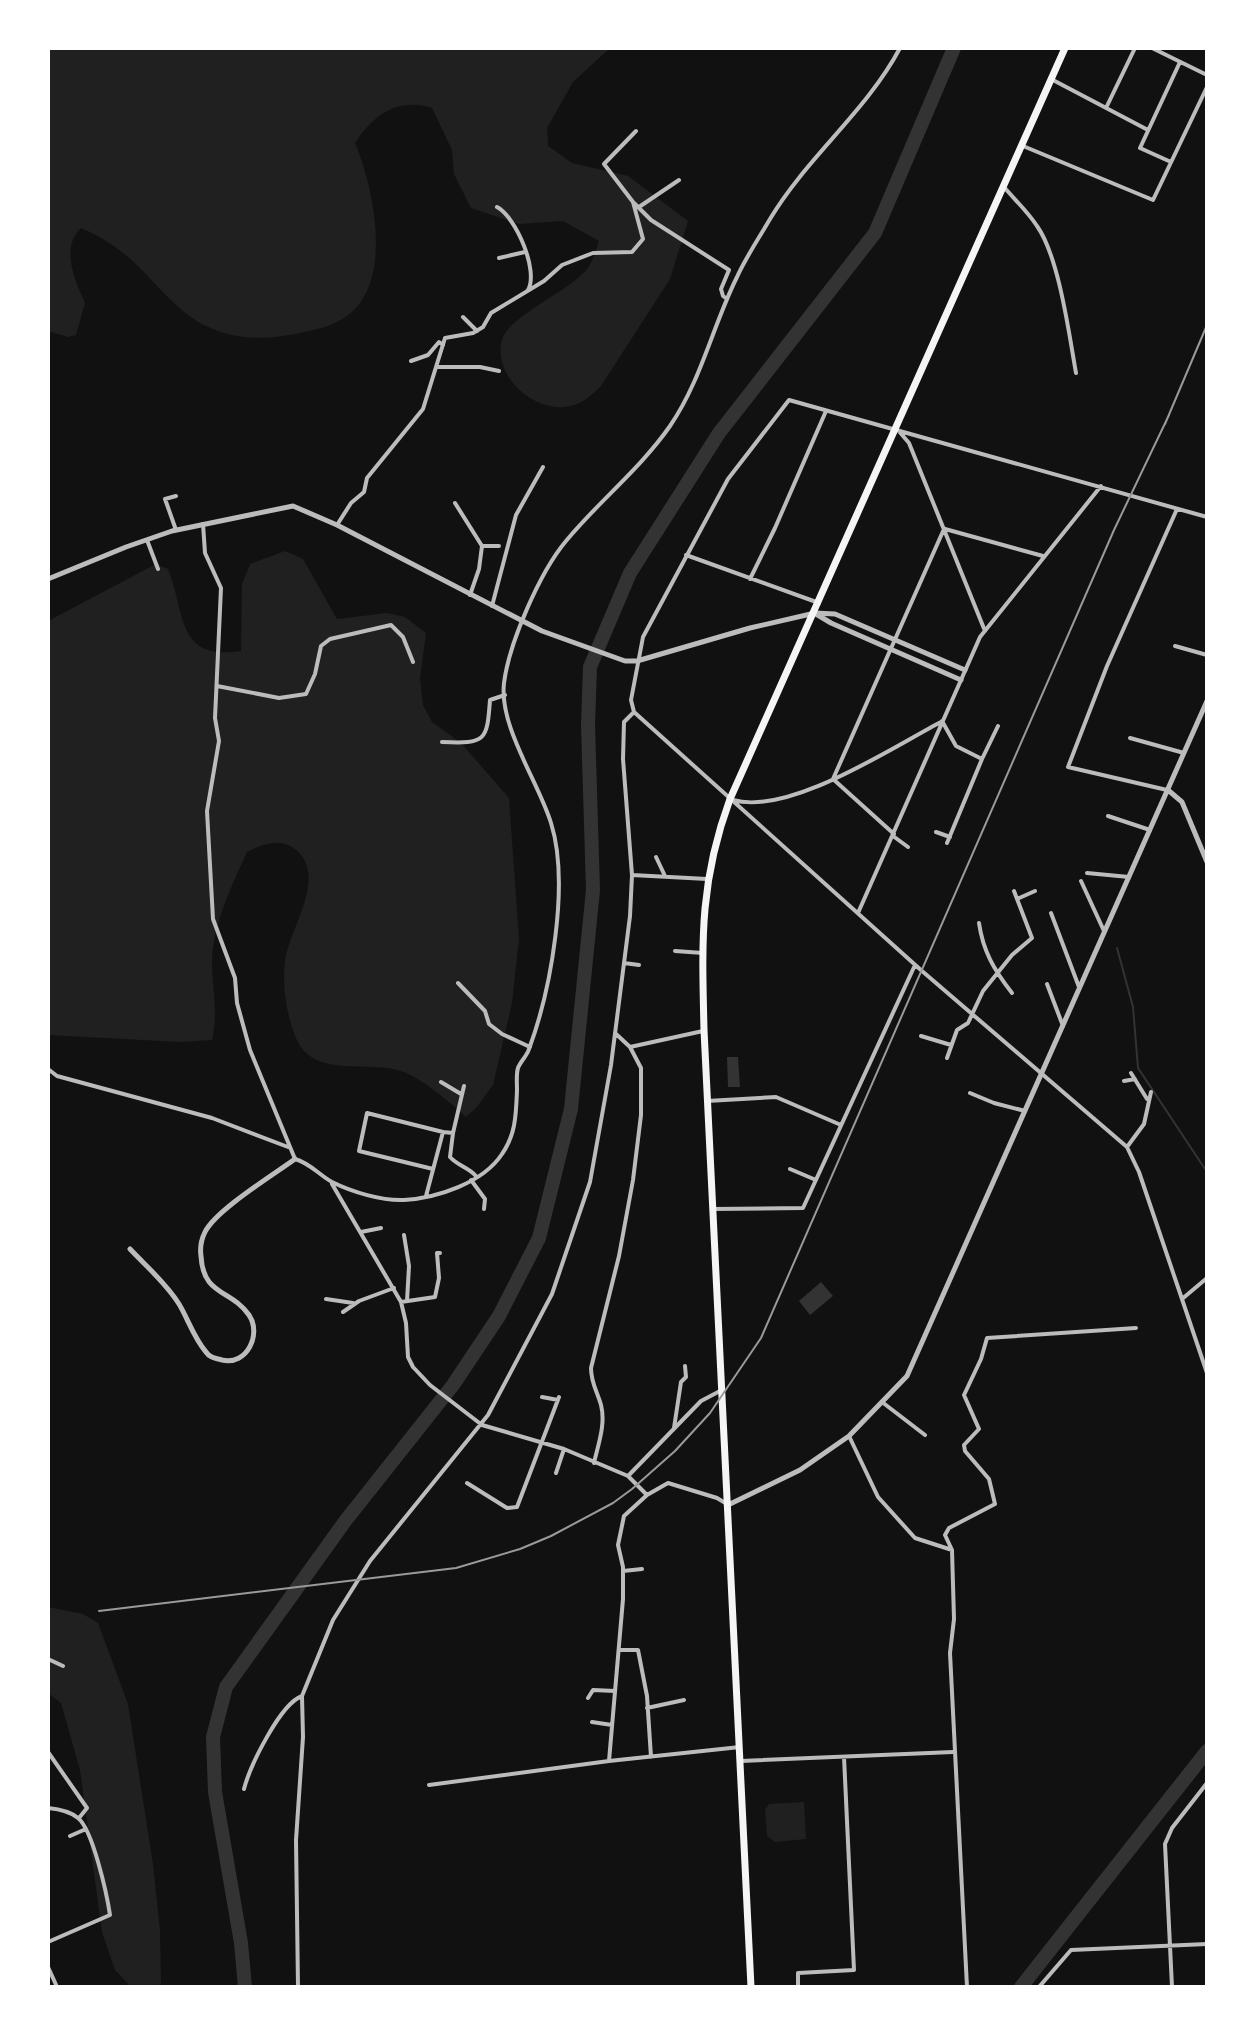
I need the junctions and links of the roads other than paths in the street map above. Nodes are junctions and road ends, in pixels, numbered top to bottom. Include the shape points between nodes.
1 (900, 48) edge
2 (1065, 48) edge
3 (1135, 48) edge
4 (1152, 48) edge
5 (1180, 62) junction
6 (1207, 75) edge
7 (1051, 79) junction
8 (1207, 87) edge
9 (1106, 108) junction
10 (1148, 130) junction
11 (636, 131) dead end
12 (1023, 146) junction
13 (1171, 162) junction
14 (679, 180) dead end
15 (1004, 187) junction
16 (633, 202) junction
17 (497, 207) dead end
18 (639, 207) junction
19 (525, 252) junction
20 (499, 258) dead end
21 (526, 292) junction
22 (727, 299) junction
23 (463, 317) dead end
24 (477, 331) junction
25 (443, 345) junction
26 (411, 361) dead end
27 (437, 367) junction
28 (499, 371) dead end
29 (1076, 373) dead end
30 (826, 411) junction
31 (896, 428) junction
32 (543, 467) dead end
33 (1101, 486) junction
34 (176, 496) dead end
35 (455, 503) dead end
36 (1177, 509) junction
37 (1207, 517) edge
38 (203, 524) junction
39 (337, 525) junction
40 (944, 529) junction
41 (176, 530) junction
42 (147, 540) junction
43 (482, 546) junction
44 (499, 546) dead end
45 (686, 555) junction
46 (1043, 556) junction
47 (158, 569) dead end
48 (48, 579) edge
49 (750, 579) junction
50 (470, 595) junction
51 (819, 603) junction
52 (492, 606) junction
53 (815, 613) junction
54 (523, 622) junction
55 (985, 631) junction
56 (893, 640) junction
57 (1175, 646) dead end
58 (890, 648) junction
59 (1207, 655) edge
60 (637, 661) junction
61 (413, 662) dead end
62 (965, 670) junction
63 (961, 680) junction
64 (217, 686) junction
65 (505, 695) junction
66 (1207, 701) edge
67 (634, 712) junction
68 (942, 721) junction
69 (998, 726) dead end
70 (1130, 738) dead end
71 (442, 742) dead end
72 (1184, 753) junction
73 (982, 759) junction
74 (833, 779) junction
75 (1168, 790) junction
76 (730, 799) junction
77 (1108, 816) dead end
78 (1150, 830) junction
79 (936, 832) dead end
80 (893, 835) junction
81 (950, 837) junction
82 (947, 843) dead end
83 (908, 847) dead end
84 (656, 857) dead end
85 (1207, 862) edge
86 (1087, 873) dead end
87 (632, 875) junction
88 (665, 876) junction
89 (1129, 877) junction
90 (707, 879) junction
91 (1081, 881) dead end
92 (1014, 891) dead end
93 (1035, 891) dead end
94 (1017, 899) junction
95 (858, 913) junction
96 (1051, 913) dead end
97 (982, 924) dead end
98 (1104, 931) junction
99 (675, 951) dead end
100 (703, 953) junction
101 (624, 963) junction
102 (639, 965) dead end
103 (915, 965) junction
104 (996, 974) junction
105 (458, 983) dead end
106 (1047, 984) dead end
107 (1079, 987) junction
108 (1012, 993) dead end
109 (971, 1013) junction
110 (1063, 1026) junction
111 (704, 1030) junction
112 (615, 1033) junction
113 (921, 1036) dead end
114 (951, 1045) junction
115 (530, 1047) junction
116 (630, 1047) junction
117 (947, 1058) dead end
118 (48, 1069) edge
119 (1131, 1073) dead end
120 (1042, 1074) junction
121 (1135, 1079) junction
122 (1124, 1081) dead end
123 (441, 1082) dead end
124 (464, 1086) dead end
125 (1151, 1092) dead end
126 (970, 1093) dead end
127 (461, 1094) junction
128 (707, 1101) junction
129 (1149, 1101) junction
130 (1025, 1111) junction
131 (841, 1125) junction
132 (443, 1132) junction
133 (453, 1133) junction
134 (1127, 1147) junction
135 (290, 1148) junction
136 (295, 1159) junction
137 (433, 1169) junction
138 (790, 1169) dead end
139 (474, 1179) junction
140 (816, 1180) junction
141 (331, 1182) junction
142 (491, 1194) dead end
143 (426, 1196) junction
144 (485, 1199) junction
145 (484, 1209) dead end
146 (713, 1209) junction
147 (381, 1228) dead end
148 (361, 1232) junction
149 (404, 1235) dead end
150 (130, 1249) dead end
151 (440, 1253) dead end
152 (1207, 1278) edge
153 (394, 1288) junction
154 (326, 1299) dead end
155 (1182, 1299) junction
156 (404, 1302) junction
157 (355, 1304) junction
158 (343, 1312) dead end
159 (1136, 1328) dead end
160 (685, 1366) dead end
161 (1207, 1373) edge
162 (722, 1390) junction
163 (542, 1397) dead end
164 (882, 1402) junction
165 (480, 1423) junction
166 (674, 1430) junction
167 (925, 1435) dead end
168 (849, 1436) junction
169 (542, 1443) junction
170 (564, 1449) junction
171 (594, 1463) junction
172 (556, 1473) dead end
173 (628, 1476) junction
174 (467, 1483) dead end
175 (647, 1495) junction
176 (728, 1505) junction
177 (952, 1550) junction
178 (642, 1569) dead end
179 (623, 1571) junction
180 (619, 1650) junction
181 (52, 1654) dead end
182 (49, 1660) edge
183 (63, 1666) dead end
184 (615, 1691) junction
185 (302, 1696) junction
186 (588, 1698) dead end
187 (684, 1700) dead end
188 (647, 1708) junction
189 (592, 1722) dead end
190 (612, 1725) junction
191 (741, 1747) junction
192 (48, 1752) edge
193 (953, 1752) junction
194 (651, 1757) junction
195 (844, 1757) junction
196 (609, 1761) junction
197 (741, 1761) junction
198 (1207, 1783) edge
199 (429, 1785) dead end
200 (244, 1789) dead end
201 (48, 1808) edge
202 (79, 1818) junction
203 (86, 1829) junction
204 (70, 1836) dead end
205 (48, 1942) edge
206 (1207, 1944) edge
207 (1170, 1946) junction
208 (48, 1967) edge
209 (57, 1987) edge
210 (298, 1987) edge
211 (751, 1987) edge
212 (798, 1987) edge
213 (967, 1987) edge
214 (1039, 1987) edge
215 (1172, 1987) edge

1 - 22 street via 873,93 773,214
2 - 7 main road
3 - 9 street
4 - 5 street
5 - 6 street
5 - 10 street
7 - 9 street
7 - 12 main road
8 - 13 street
9 - 10 street
10 - 13 street via 1140,148
11 - 16 street via 604,164
12 - 13 street via 1153,200
12 - 15 main road
14 - 18 street
15 - 29 street via 1043,236
15 - 31 main road
16 - 18 street
16 - 21 street via 643,239 639,247 625,254 593,253 562,265
17 - 19 street via 509,216
18 - 22 street via 729,270 721,289
19 - 20 street
19 - 21 street via 533,275
21 - 24 street via 491,313
22 - 54 street via 670,425 643,462 566,541 549,564
23 - 24 street
24 - 25 street via 445,338
25 - 26 street via 439,342 428,355
25 - 27 street
27 - 28 street
27 - 39 street via 423,409
30 - 31 street
30 - 45 street via 789,400 728,479
30 - 49 street
31 - 33 street
31 - 40 street via 909,443
31 - 51 main road
32 - 52 street via 516,515
33 - 36 street
33 - 46 street
34 - 41 street via 165,499
35 - 43 street
36 - 37 street
36 - 75 street via 1068,767
38 - 39 street via 293,506
38 - 41 street
38 - 64 street via 205,553 221,588
39 - 50 street
40 - 46 street
40 - 55 street
40 - 56 street
41 - 42 street
42 - 47 street
42 - 48 street
43 - 44 street
43 - 50 street
45 - 49 street
45 - 60 street via 643,637
46 - 55 street
49 - 51 street
50 - 52 street
51 - 53 main road
52 - 54 street
53 - 56 street via 835,614
53 - 58 street
53 - 60 street
53 - 76 main road
54 - 60 street
54 - 65 street via 509,659
55 - 62 street
56 - 58 street
56 - 62 street
57 - 59 street
58 - 63 street
58 - 74 street
60 - 67 street
61 - 64 street via 403,637 391,625 330,639 321,646 306,694 279,698
62 - 63 street
63 - 68 street
64 - 135 street via 219,741 207,811 213,919 235,978 250,1050
65 - 71 street via 490,700 484,736 465,743
65 - 115 street via 508,719 552,824 560,884 549,975
66 - 72 street
67 - 76 street
67 - 87 street via 624,722 623,759
68 - 73 street via 956,746
68 - 74 street
68 - 80 street
69 - 73 street
70 - 72 street
72 - 75 street
73 - 81 street
74 - 76 street via 802,794 745,804
74 - 80 street
75 - 78 street
75 - 85 street via 1182,802
76 - 90 main road
76 - 95 street
77 - 78 street
78 - 89 street
79 - 81 street
80 - 83 street
80 - 95 street
81 - 82 street
84 - 88 street
86 - 89 street
87 - 88 street
87 - 101 street
88 - 90 street
89 - 98 street
90 - 100 main road
91 - 98 street
92 - 94 street
93 - 94 street
94 - 104 street via 1032,938
95 - 103 street
96 - 107 street
97 - 104 street via 983,946
98 - 107 street
99 - 100 street
100 - 111 main road
101 - 102 street
101 - 112 street
103 - 109 street
103 - 131 street
104 - 108 street
104 - 109 street
105 - 115 street via 485,1011 489,1024
106 - 110 street
107 - 110 street
109 - 114 street
109 - 120 street
110 - 120 street
111 - 116 street
111 - 128 main road
112 - 116 street
112 - 165 street via 590,1182 564,1265
113 - 114 street
114 - 117 street
115 - 139 street via 518,1068 515,1130 502,1155
116 - 171 street via 641,1068 641,1115 619,1256 591,1368 603,1423
118 - 135 street via 57,1076 212,1118
119 - 121 street
120 - 130 street
120 - 134 street
121 - 122 street
121 - 129 street
123 - 127 street
124 - 127 street
125 - 129 street
126 - 130 street
127 - 133 street
128 - 131 street via 776,1097
128 - 146 main road
129 - 134 street via 1144,1124
130 - 164 street via 907,1376
131 - 140 street
132 - 133 street
132 - 137 street
132 - 137 street via 367,1113 359,1151
133 - 139 street via 450,1157 468,1168
134 - 155 street
135 - 136 street
136 - 141 street
136 - 150 street via 219,1216 205,1231 200,1248 208,1284 248,1313 254,1326 253,1342 239,1358 228,1361 204,1350 167,1287
137 - 143 street
138 - 140 street
139 - 143 street
139 - 144 street
140 - 146 street via 803,1208
141 - 143 street via 401,1200
141 - 148 street
142 - 144 street
144 - 145 street
146 - 162 main road
147 - 148 street
148 - 153 street
149 - 156 street via 409,1266
151 - 156 street via 435,1297
152 - 155 street
153 - 156 street
153 - 157 street
154 - 157 street
155 - 161 street
156 - 165 street via 413,1367
157 - 158 street
159 - 177 street via 987,1338 964,1395 979,1429 964,1445 989,1479 995,1504 949,1528 945,1535
160 - 166 street
162 - 166 street via 701,1401
162 - 176 main road
163 - 169 street via 558,1398
164 - 167 street
164 - 168 street
165 - 169 street
165 - 185 street via 370,1561 333,1620
166 - 173 street
168 - 176 street via 800,1470
168 - 177 street via 878,1497 915,1538
169 - 170 street
169 - 174 street via 517,1507 507,1508
170 - 171 street
170 - 172 street
171 - 173 street
173 - 175 street
175 - 176 street via 668,1483
175 - 179 street via 624,1516 618,1545
176 - 191 main road
177 - 193 street
178 - 179 street
179 - 180 street
180 - 184 street
180 - 188 street via 638,1650
181 - 182 street
182 - 183 street
184 - 186 street via 593,1690
184 - 190 street
185 - 200 street via 294,1699 271,1732
185 - 210 street via 296,1840
187 - 188 street
188 - 194 street
189 - 190 street
190 - 196 street
191 - 194 street
191 - 197 main road
192 - 202 street via 87,1808
193 - 195 street
193 - 213 street
194 - 196 street
195 - 197 street
195 - 212 street via 854,1970 798,1973
196 - 199 street
197 - 211 main road
198 - 207 street via 1165,1844
201 - 202 street
202 - 203 street
203 - 204 street
203 - 205 street via 110,1915
206 - 207 street
207 - 214 street via 1071,1950
207 - 215 street
208 - 209 street

